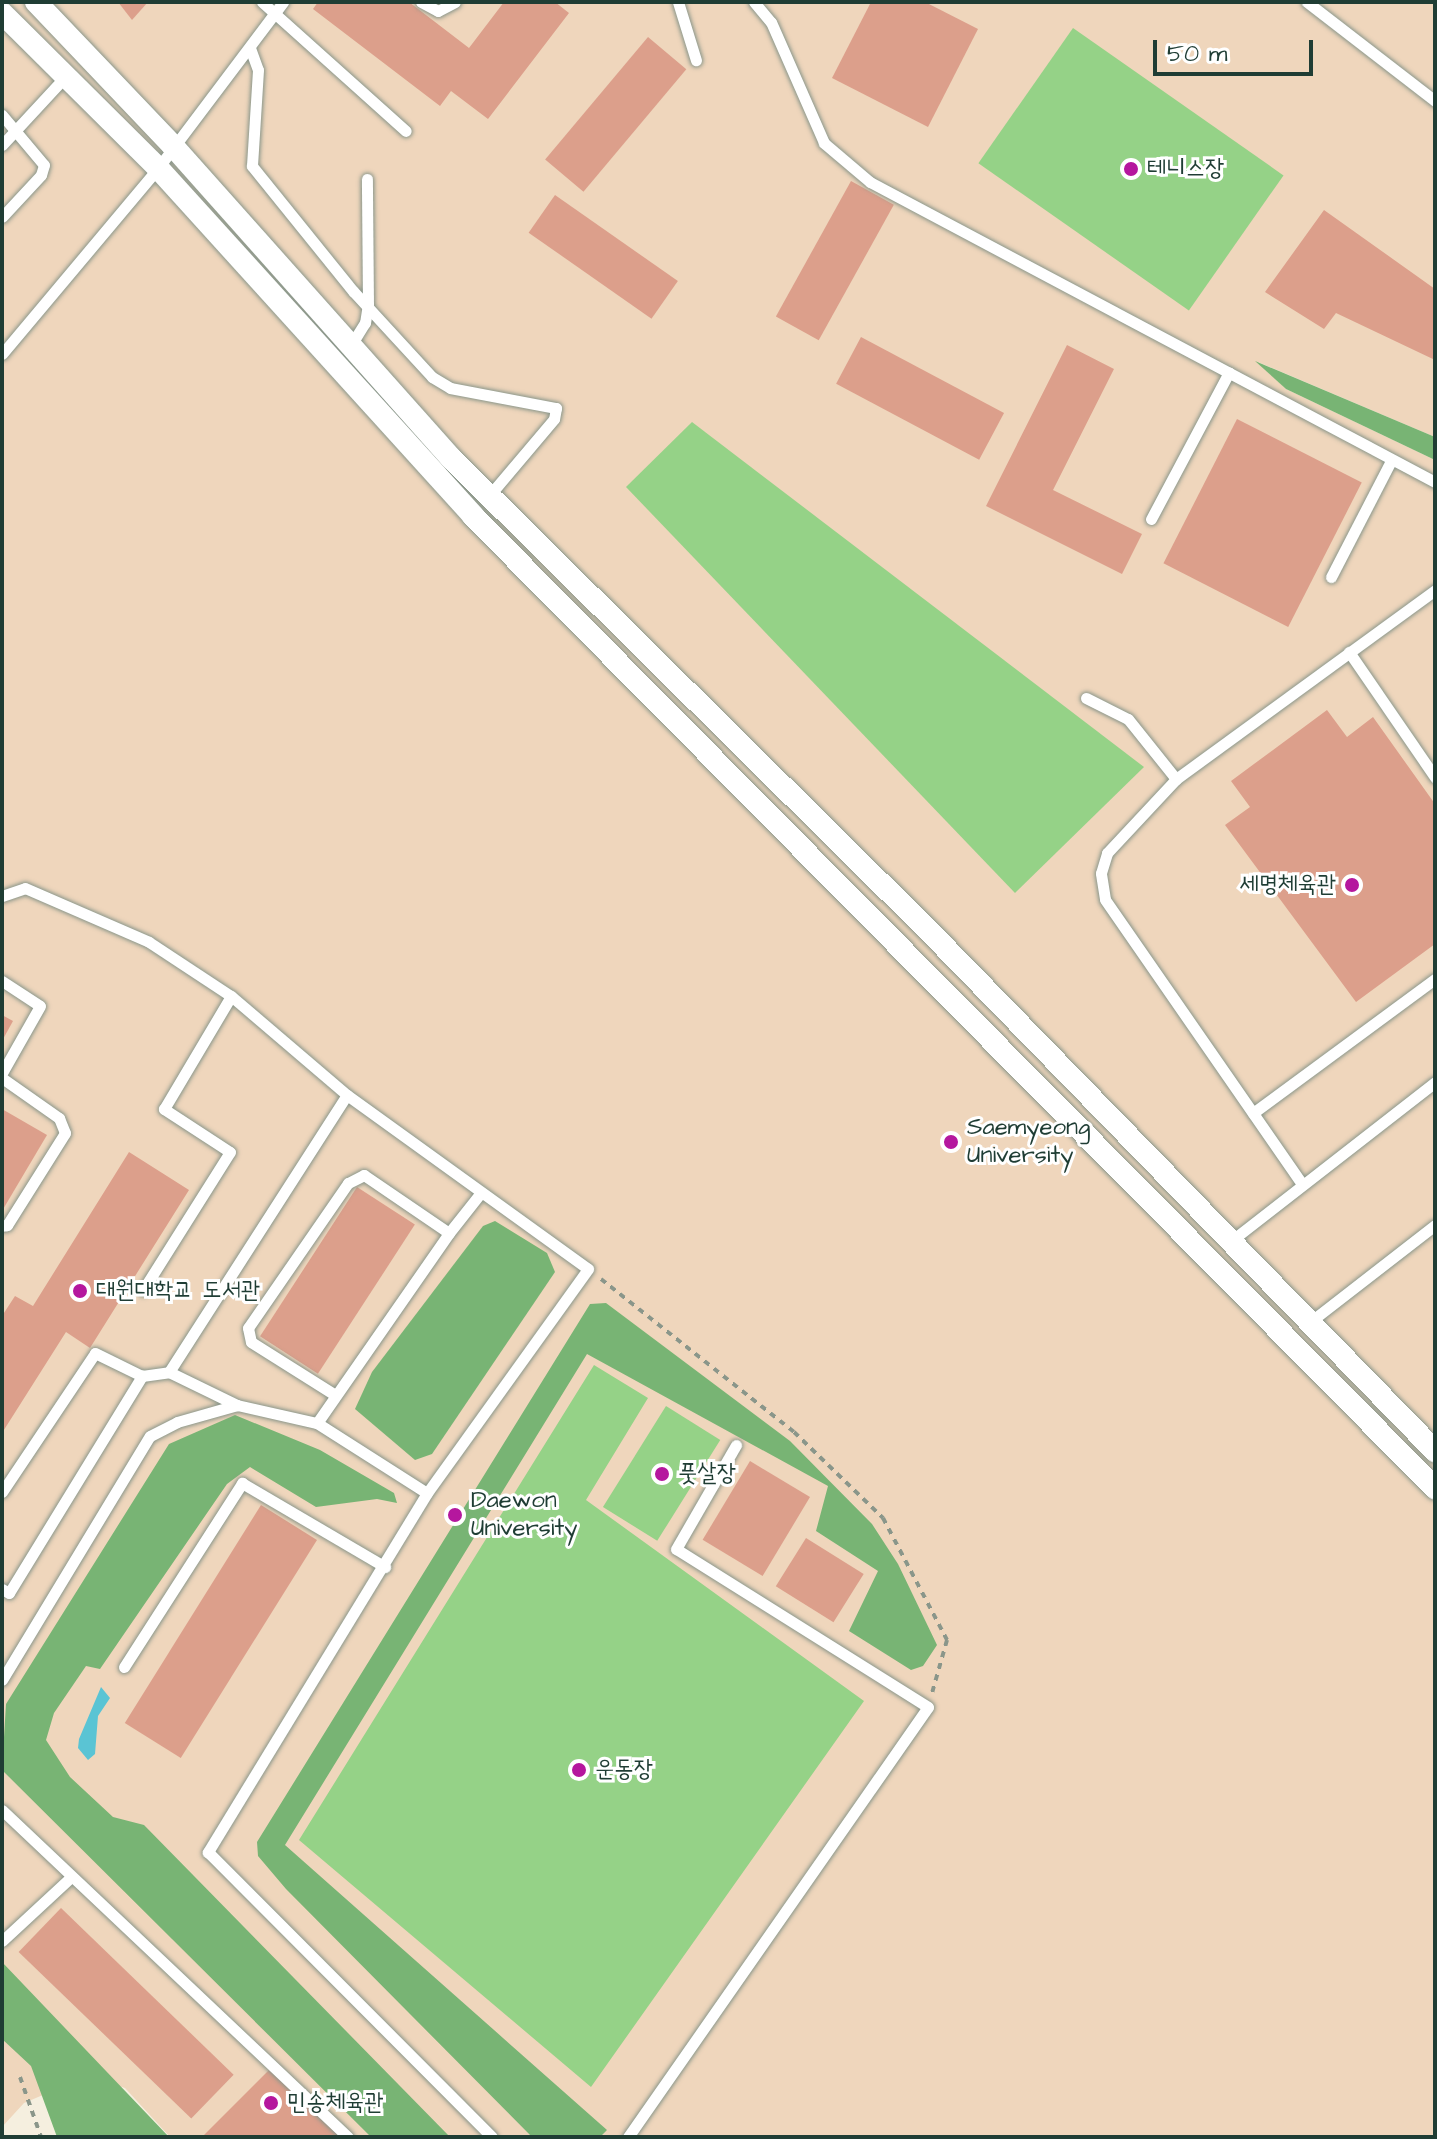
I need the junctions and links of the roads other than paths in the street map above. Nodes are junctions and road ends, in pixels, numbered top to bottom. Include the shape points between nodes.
1 (36, 2) edge
2 (262, 2) edge
3 (283, 2) edge
4 (421, 2) edge
5 (455, 2) edge
6 (678, 2) edge
7 (754, 2) edge
8 (1307, 2) edge
9 (2, 13) edge
10 (275, 13) junction
11 (250, 48) junction
12 (88, 57) junction
13 (696, 60) dead end
14 (66, 76) junction
15 (1435, 101) edge
16 (2, 115) edge
17 (15, 130) junction
18 (406, 131) dead end
19 (2, 145) edge
20 (173, 146) junction
21 (158, 168) junction
22 (367, 179) dead end
23 (2, 217) edge
24 (368, 305) junction
25 (351, 345) junction
26 (2, 354) edge
27 (334, 363) junction
28 (1229, 372) junction
29 (1391, 461) junction
30 (1435, 482) edge
31 (489, 496) junction
32 (473, 516) junction
33 (1151, 519) dead end
34 (1331, 577) dead end
35 (1435, 590) edge
36 (1349, 652) junction
37 (1086, 698) dead end
38 (1434, 775) edge
39 (1176, 779) junction
40 (857, 860) junction
41 (835, 880) junction
42 (2, 896) edge
43 (1435, 979) edge
44 (2, 981) edge
45 (231, 996) junction
46 (2, 1075) edge
47 (1435, 1082) edge
48 (347, 1095) junction
49 (1253, 1113) junction
50 (1302, 1184) junction
51 (479, 1195) junction
52 (1435, 1225) edge
53 (2, 1226) edge
54 (449, 1233) junction
55 (1231, 1241) junction
56 (1210, 1258) junction
57 (143, 1290) dead end
58 (1310, 1322) junction
59 (169, 1372) junction
60 (142, 1376) junction
61 (335, 1395) junction
62 (237, 1405) junction
63 (317, 1423) junction
64 (736, 1445) dead end
65 (1434, 1450) edge
66 (1413, 1466) junction
67 (1435, 1488) edge
68 (2, 1492) edge
69 (427, 1493) junction
70 (385, 1567) junction
71 (6, 1591) edge
72 (2, 1606) edge
73 (124, 1667) dead end
74 (2, 1680) edge
75 (2, 1810) edge
76 (70, 1878) junction
77 (2, 1941) edge
78 (348, 2137) edge
79 (492, 2137) edge
80 (628, 2137) edge

1 - 12 street
2 - 10 lane
3 - 10 lane
4 - 5 lane via 438,11
6 - 13 lane
7 - 28 lane via 771,22 824,143 841,160 870,182
8 - 15 lane
9 - 14 street
10 - 11 lane
10 - 18 lane
11 - 20 lane
11 - 24 lane via 258,70 252,166
12 - 14 street
12 - 20 street
14 - 17 lane
14 - 21 street
16 - 17 lane
17 - 19 lane
17 - 23 lane via 44,165
20 - 21 lane
20 - 25 street
21 - 26 lane
21 - 27 street
22 - 24 lane
24 - 25 lane via 365,323
24 - 31 lane via 432,377 450,388 556,408 554,419
25 - 27 street
25 - 31 street
27 - 32 street
28 - 29 lane
28 - 33 lane
29 - 30 lane
29 - 34 lane
31 - 32 street
31 - 40 street
32 - 41 street
35 - 36 lane
36 - 38 lane
36 - 39 lane
37 - 39 lane via 1128,719
39 - 49 lane via 1107,853 1101,873 1105,899
40 - 41 street
40 - 55 street
41 - 56 street
42 - 45 lane via 25,888 108,924 149,942
43 - 49 lane
44 - 46 lane via 40,1006
45 - 48 lane
45 - 57 lane via 164,1109 230,1152
46 - 53 lane via 59,1118 65,1133
47 - 50 lane
48 - 51 lane
48 - 59 lane
49 - 50 lane
50 - 55 lane
51 - 54 lane
51 - 69 lane via 588,1269
52 - 58 lane
54 - 61 lane
54 - 61 lane via 364,1175 348,1183 248,1328 251,1342
55 - 56 street
55 - 58 street
56 - 66 street
58 - 65 street
59 - 60 lane
59 - 62 lane
60 - 68 lane via 95,1353
60 - 71 lane
61 - 63 lane
62 - 63 lane
62 - 74 lane via 177,1422 150,1436
63 - 69 lane
64 - 80 lane via 676,1549 928,1707
65 - 66 street
66 - 67 street
69 - 70 lane
70 - 73 lane via 242,1483
70 - 79 lane via 208,1852
71 - 72 lane
75 - 76 lane
76 - 77 lane
76 - 78 lane

